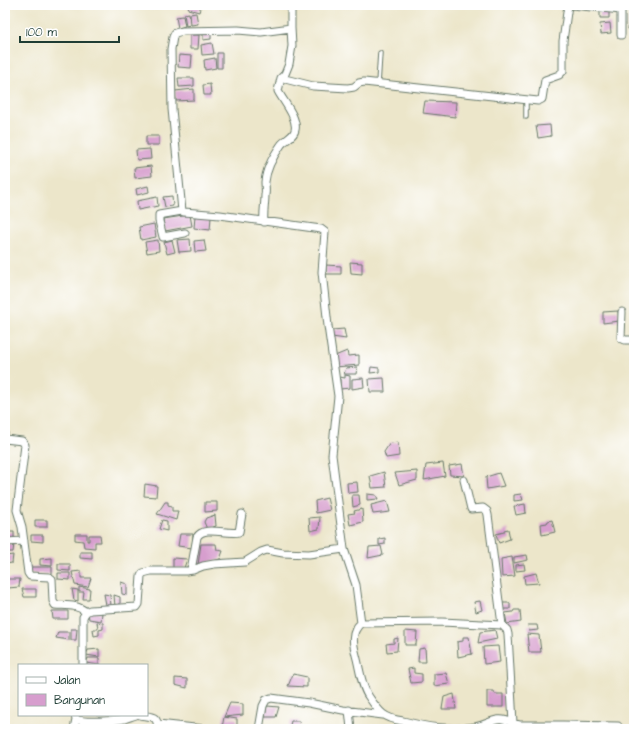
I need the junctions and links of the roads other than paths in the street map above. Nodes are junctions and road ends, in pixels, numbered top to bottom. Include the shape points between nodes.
1 (291, 5) edge
2 (568, 5) edge
3 (572, 5) edge
4 (621, 8) edge
5 (291, 28) junction
6 (621, 35) dead end
7 (380, 53) dead end
8 (281, 78) junction
9 (378, 84) junction
10 (526, 101) junction
11 (526, 117) dead end
12 (182, 211) junction
13 (264, 222) junction
14 (186, 233) dead end
15 (622, 312) dead end
16 (634, 340) edge
17 (5, 439) edge
18 (464, 480) dead end
19 (242, 514) dead end
20 (24, 541) junction
21 (5, 542) edge
22 (344, 548) junction
23 (191, 570) junction
24 (86, 612) junction
25 (361, 623) junction
26 (502, 625) junction
27 (83, 664) edge
28 (349, 710) junction
29 (384, 715) junction
30 (133, 716) edge
31 (147, 716) edge
32 (75, 717) edge
33 (157, 726) edge
34 (518, 726) edge
35 (618, 726) dead end
36 (563, 727) edge
37 (74, 729) edge
38 (204, 729) edge
39 (259, 729) edge
40 (351, 729) edge

1 - 5 street
2 - 10 street via 562,70 559,75 545,80 542,99
3 - 4 street
4 - 6 street
5 - 8 street via 289,64
5 - 12 street via 260,32 238,30 175,33 171,49 172,110
7 - 9 lane
8 - 9 street via 312,86 348,88 361,82
8 - 13 street via 278,91 294,118 296,130 281,144 268,170 262,212
9 - 10 street
10 - 11 lane
12 - 13 street
12 - 14 street via 159,215 159,221 163,237
13 - 22 street via 325,232 322,272 338,396 332,455
15 - 16 street via 621,338
17 - 20 street via 22,441 25,445 17,510
18 - 26 street via 471,509 483,508 487,511
19 - 23 street via 240,532 206,531 199,534
20 - 21 street
20 - 24 street via 28,573 30,576 52,579 55,605 76,606
22 - 23 street via 309,554 267,550 245,562 214,564
22 - 25 street via 356,585
23 - 24 street via 143,573 137,607
24 - 27 street via 83,617
25 - 26 street via 442,622
25 - 29 street via 354,631 353,640 360,672 367,694
26 - 34 street via 508,634
28 - 29 street
28 - 39 street via 271,698 266,700 263,706
28 - 40 street
29 - 34 street via 438,728 477,726 496,719 509,721
30 - 32 street via 119,720 79,721
31 - 33 street via 157,719
32 - 37 street
33 - 38 street
34 - 36 street
35 - 36 street

